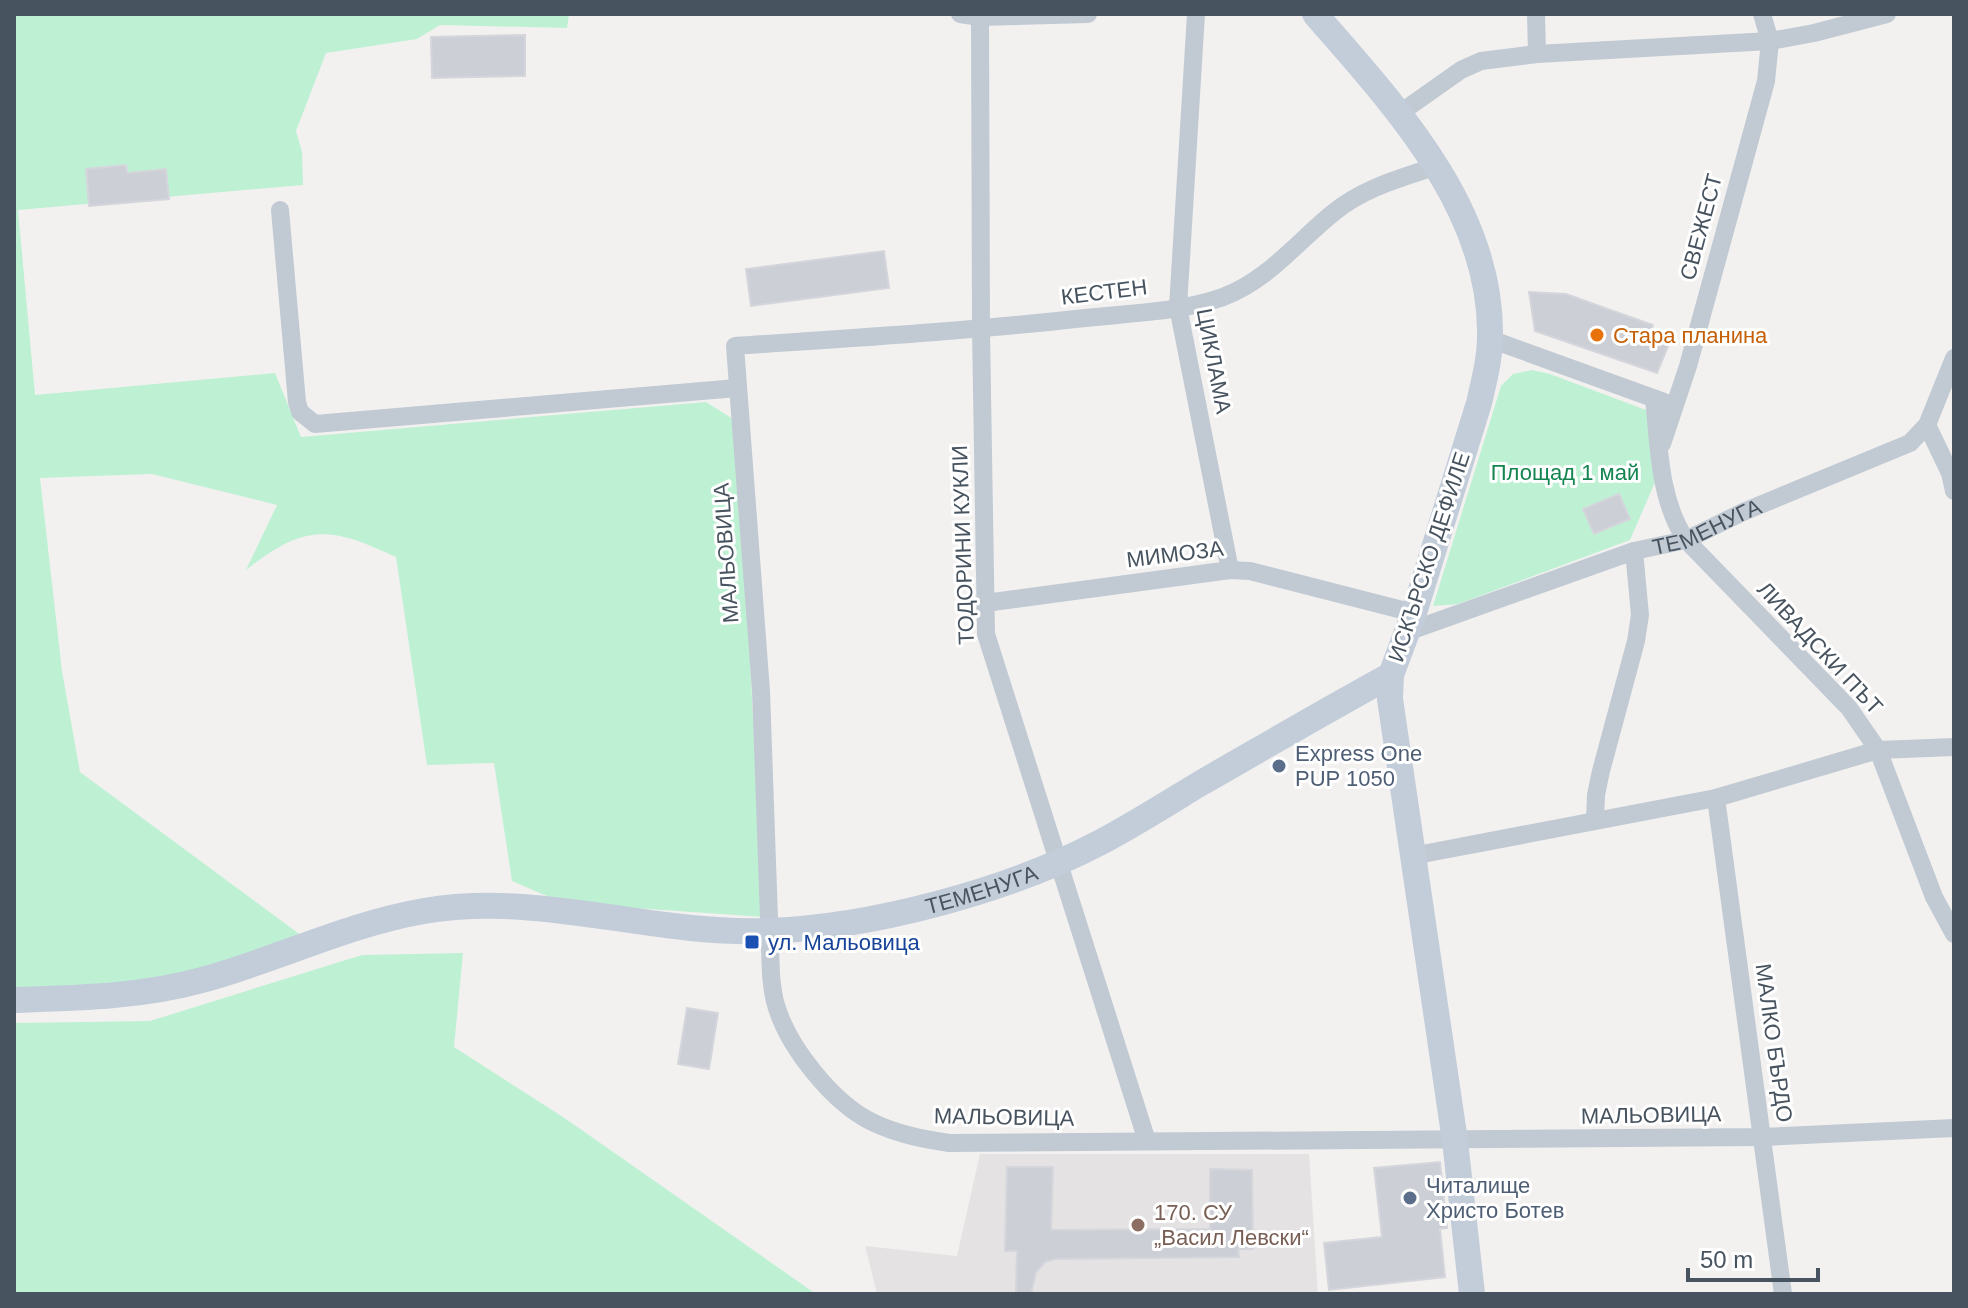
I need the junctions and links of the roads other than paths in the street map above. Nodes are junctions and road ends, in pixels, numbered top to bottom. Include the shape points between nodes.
1 (960, 14) edge
2 (1088, 14) edge
3 (1196, 14) edge
4 (1315, 14) edge
5 (1536, 14) edge
6 (1762, 14) edge
7 (1887, 14) edge
8 (980, 17) junction
9 (1770, 41) junction
10 (1537, 54) junction
11 (1400, 113) junction
12 (1437, 166) junction
13 (280, 210) dead end
14 (1178, 307) junction
15 (981, 330) junction
16 (1490, 339) junction
17 (735, 346) joint
18 (1954, 358) edge
19 (737, 388) junction
20 (1654, 399) junction
21 (1674, 406) junction
22 (1927, 425) junction
23 (1660, 450) junction
24 (1954, 491) edge
25 (1686, 540) junction
26 (1634, 551) junction
27 (1230, 570) junction
28 (985, 603) junction
29 (1410, 623) junction
30 (1391, 675) junction
31 (1954, 747) edge
32 (1878, 750) junction
33 (1716, 798) junction
34 (1595, 820) junction
35 (1412, 856) junction
36 (1058, 861) junction
37 (769, 931) junction
38 (1953, 931) edge
39 (14, 1000) edge
40 (1954, 1128) edge
41 (1763, 1137) junction
42 (1147, 1141) junction
43 (1455, 1141) junction
44 (1472, 1294) edge
45 (1783, 1294) edge

1 - 8 street
2 - 8 street
3 - 14 street, ЦИКЛАМА
4 - 11 street, ИСКЪРСКО ДЕФИЛЕ
5 - 10 street
6 - 9 street, СВЕЖЕСТ
7 - 9 street
8 - 15 street, ТОДОРИНИ КУКЛИ
9 - 10 street
9 - 21 street, СВЕЖЕСТ via 1766,81
10 - 11 street via 1481,61
11 - 12 street, ИСКЪРСКО ДЕФИЛЕ
12 - 14 street, КЕСТЕН via 1363,193 1246,287
12 - 16 street, ИСКЪРСКО ДЕФИЛЕ via 1478,259
13 - 19 street via 297,402 300,412 315,424
14 - 15 street, КЕСТЕН
14 - 27 street, ЦИКЛАМА
15 - 17 street, КЕСТЕН
15 - 28 street, ТОДОРИНИ КУКЛИ
16 - 20 street
16 - 29 street, ИСКЪРСКО ДЕФИЛЕ via 1479,403
17 - 19 street, МАЛЬОВИЦА
18 - 22 street
19 - 37 street, МАЛЬОВИЦА via 761,691
20 - 21 street
20 - 23 street, ЛИВАДСКИ ПЪТ
21 - 23 street, СВЕЖЕСТ
22 - 24 street
22 - 25 street, ТЕМЕНУГА via 1910,443
23 - 25 street, ЛИВАДСКИ ПЪТ via 1668,503
25 - 26 street, ТЕМЕНУГА
25 - 32 street, ЛИВАДСКИ ПЪТ via 1849,708
26 - 29 street, ТЕМЕНУГА
26 - 34 street via 1640,615 1598,783
27 - 28 street, МИМОЗА
27 - 29 street, МИМОЗА via 1250,571
28 - 36 street, ТОДОРИНИ КУКЛИ via 994,667
29 - 30 street, ИСКЪРСКО ДЕФИЛЕ
30 - 35 street, ИСКЪРСКО ДЕФИЛЕ
30 - 36 street, ТЕМЕНУГА
31 - 32 street
32 - 33 street
32 - 38 street, ЛИВАДСКИ ПЪТ via 1934,897
33 - 34 street
33 - 41 street, МАЛКО БЪРДО
34 - 35 street
35 - 43 street, ИСКЪРСКО ДЕФИЛЕ
36 - 37 street, ТЕМЕНУГА via 929,906
36 - 42 street, ТОДОРИНИ КУКЛИ
37 - 39 street, ТЕМЕНУГА via 717,932 524,905 473,905 422,911 202,980 139,994
37 - 42 street, МАЛЬОВИЦА via 776,1007 791,1037 833,1094 869,1121 949,1143
40 - 41 street, МАЛЬОВИЦА
41 - 43 street, МАЛЬОВИЦА
41 - 45 street, МАЛКО БЪРДО
42 - 43 street, МАЛЬОВИЦА
43 - 44 street, ИСКЪРСКО ДЕФИЛЕ

